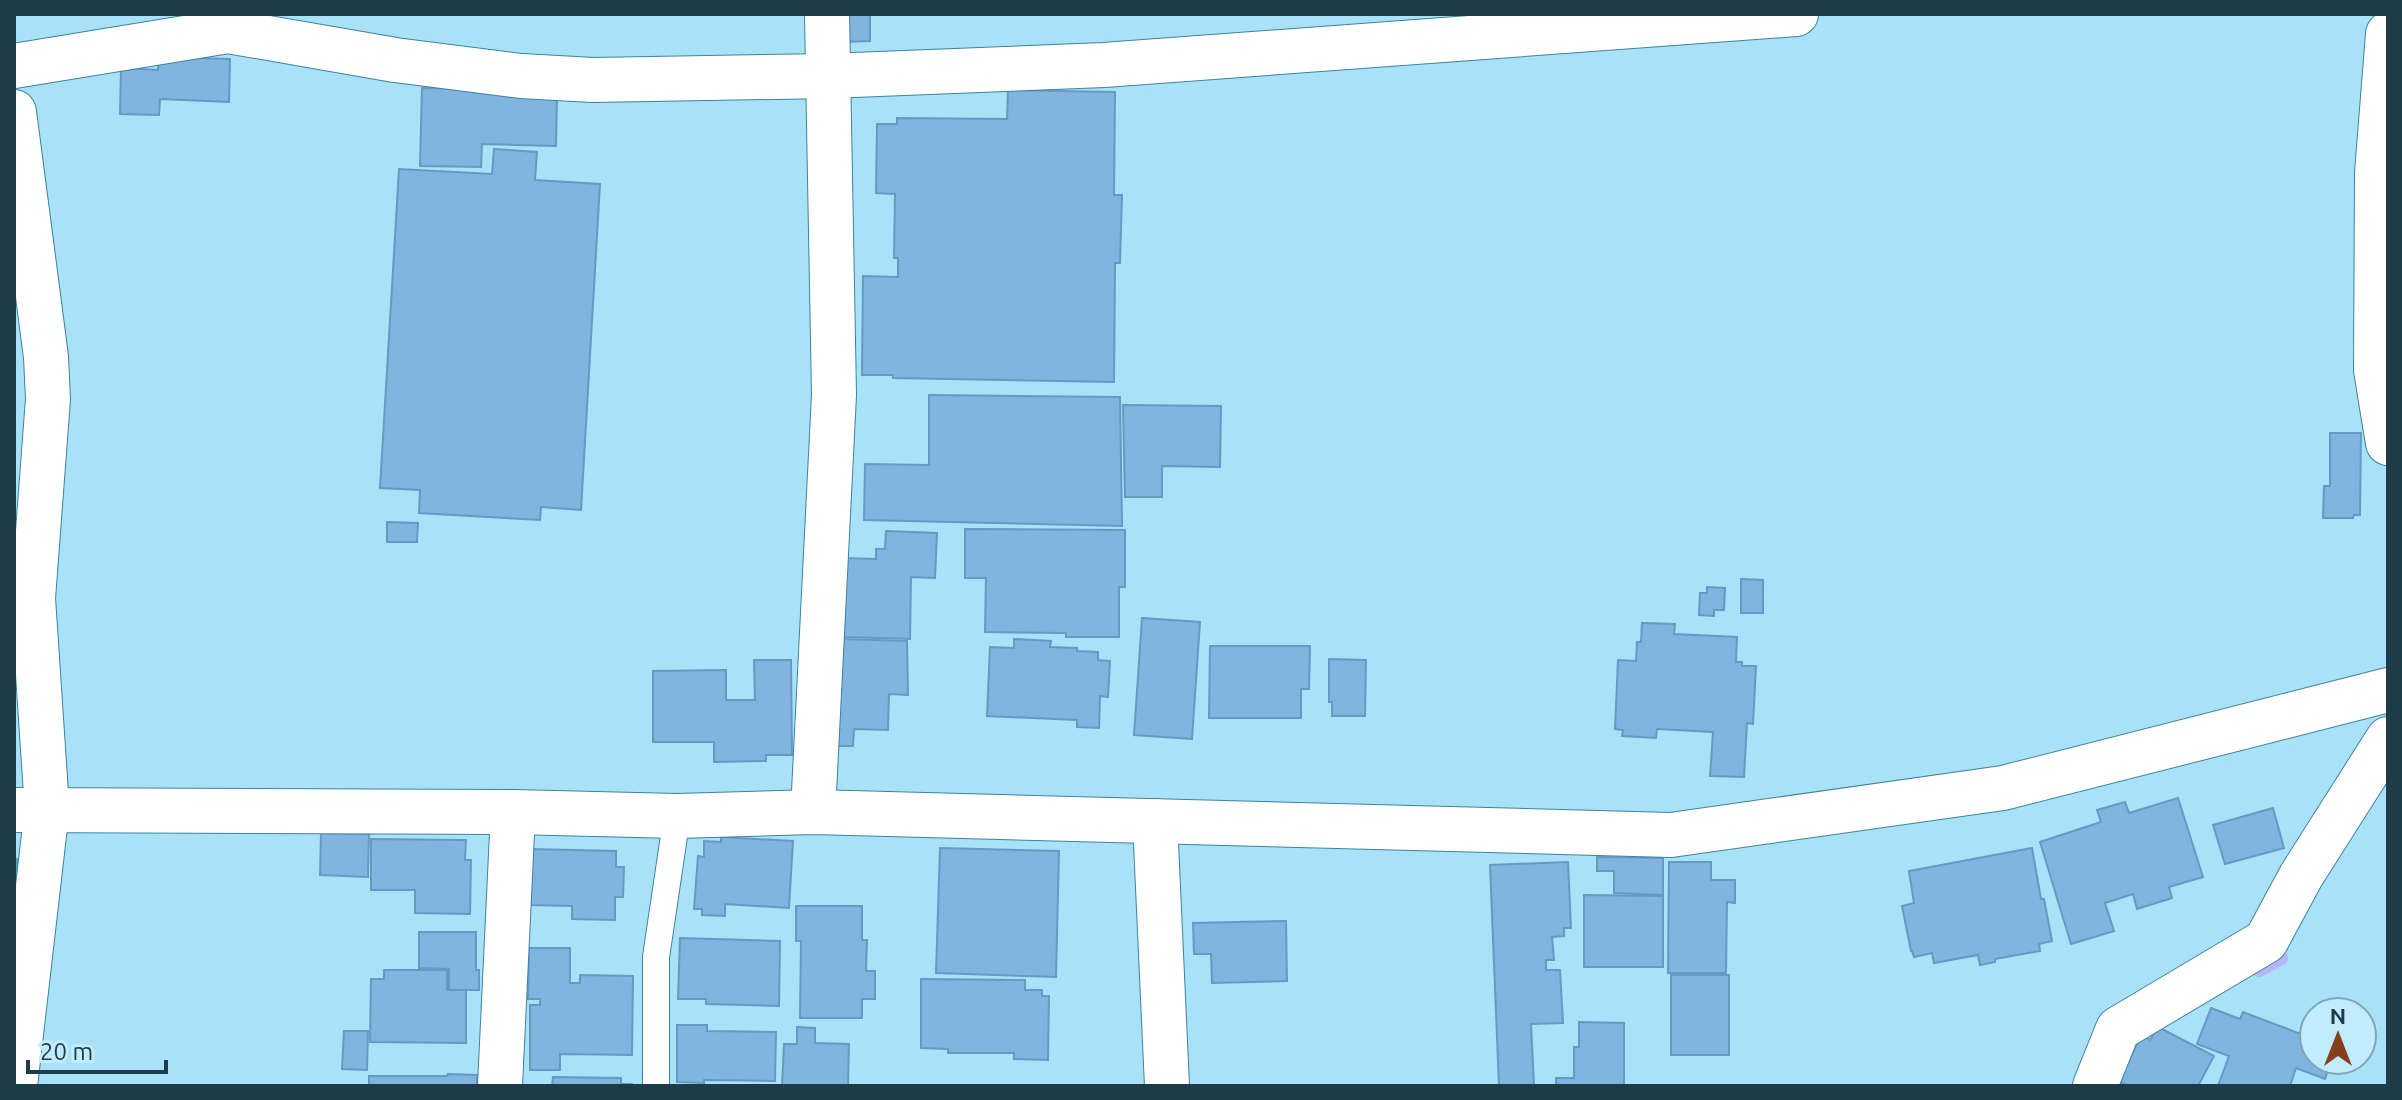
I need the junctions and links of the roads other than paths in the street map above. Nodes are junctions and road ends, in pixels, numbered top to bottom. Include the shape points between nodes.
1 (827, 14) edge
2 (1796, 14) edge
3 (2388, 34) edge
4 (14, 66) edge
5 (828, 76) junction
6 (14, 112) edge
7 (2388, 443) edge
8 (2388, 690) edge
9 (2388, 739) edge
10 (31, 810) edge
11 (513, 812) junction
12 (813, 812) junction
13 (677, 816) junction
14 (1155, 821) junction
15 (15, 1086) edge
16 (500, 1086) edge
17 (656, 1086) edge
18 (1167, 1086) edge
19 (2095, 1086) edge

1 - 5 street
2 - 5 street via 1104,65
3 - 7 street via 2377,173 2376,370
4 - 5 street via 228,31 521,76
5 - 12 street via 834,395
6 - 10 street via 48,399 33,598
8 - 14 street via 2003,788 1671,835
9 - 19 street via 2266,941 2118,1029
10 - 11 street
10 - 15 street
11 - 13 street
11 - 16 street
12 - 13 street
12 - 14 street
13 - 17 lane via 656,957
14 - 18 street

